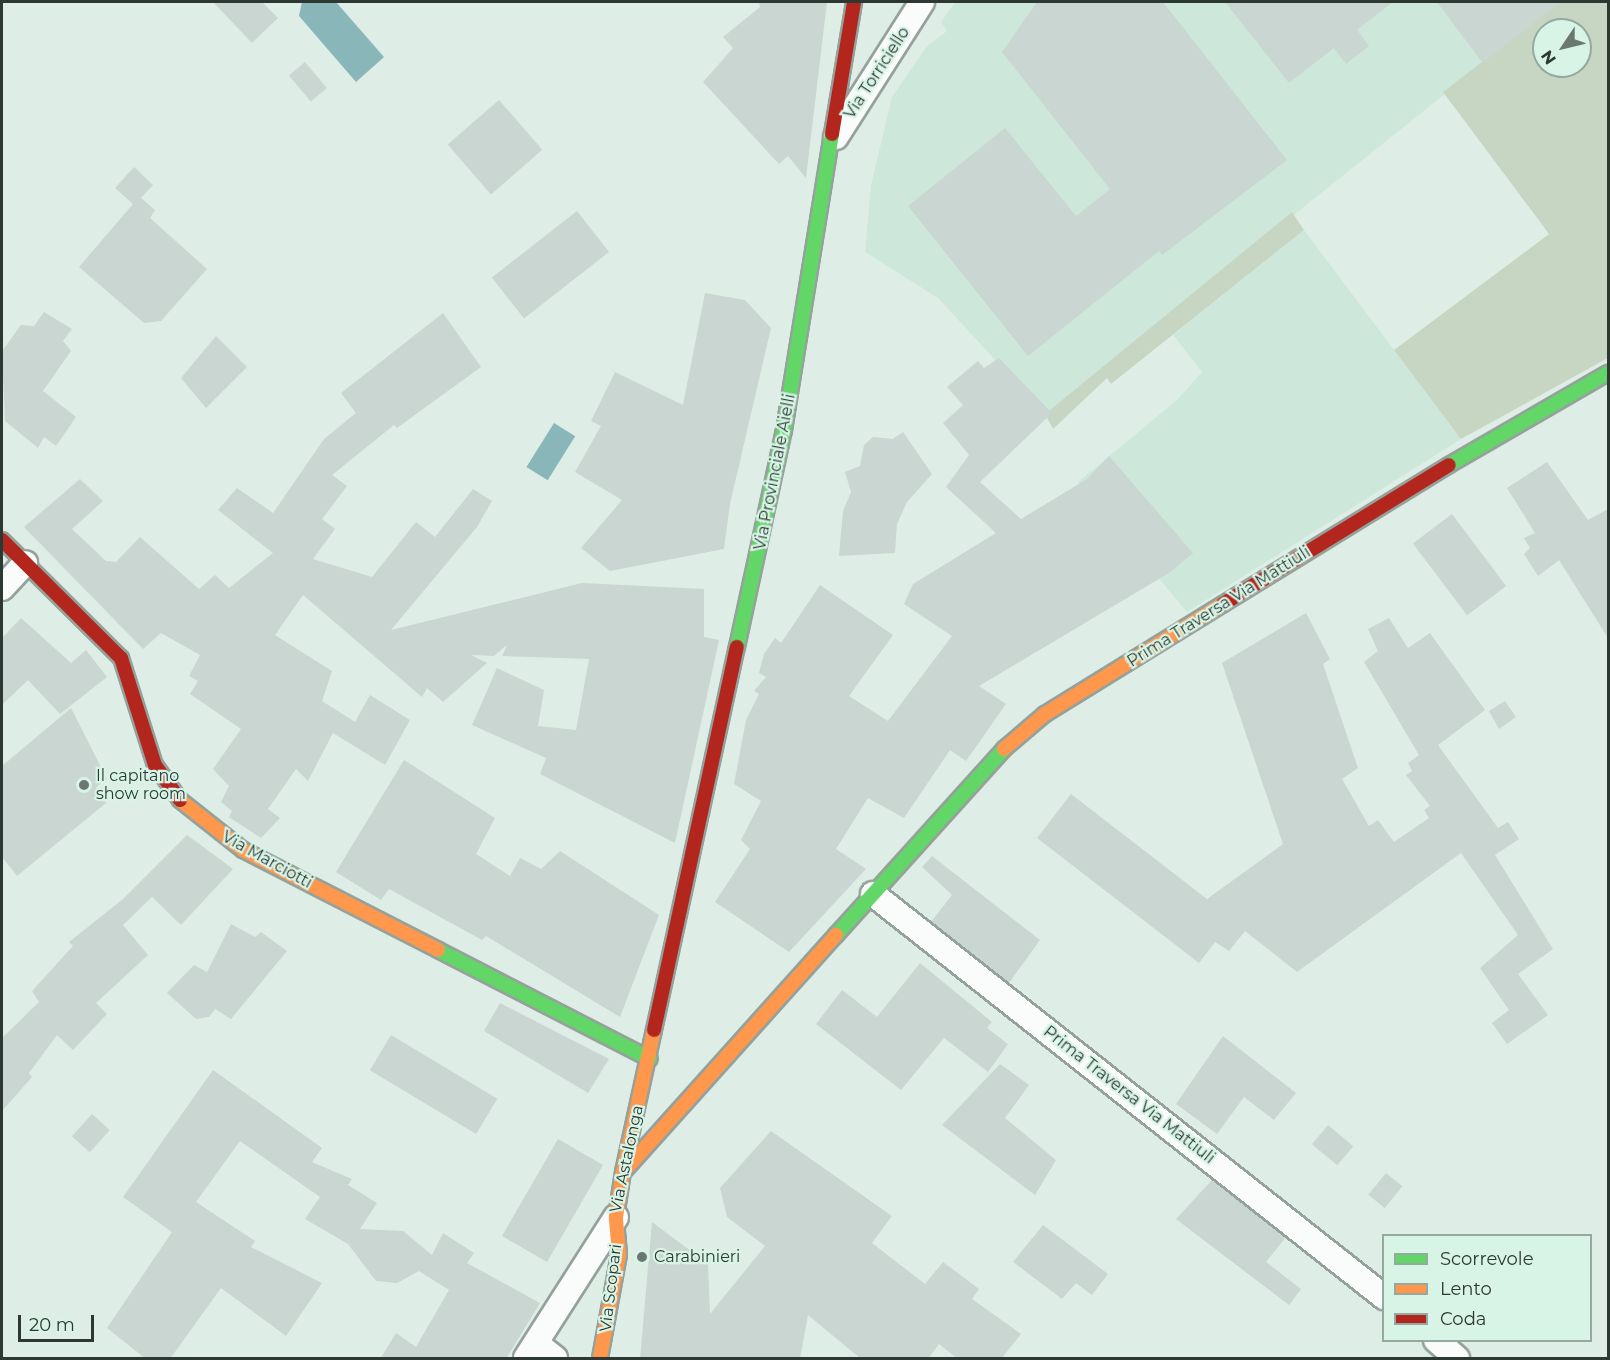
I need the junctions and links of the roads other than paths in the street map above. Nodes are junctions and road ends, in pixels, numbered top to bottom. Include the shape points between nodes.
1 (854, 2) edge
2 (922, 2) edge
3 (831, 144) junction
4 (1608, 373) edge
5 (2, 540) edge
6 (25, 563) junction
7 (2, 588) edge
8 (873, 894) junction
9 (670, 937) joint
10 (650, 1059) junction
11 (623, 1172) junction
12 (616, 1217) junction
13 (1382, 1296) edge
14 (1437, 1342) edge
15 (539, 1354) edge
16 (600, 1359) edge
17 (1457, 1359) edge

1 - 3 street, Via Provinciale Aielli
2 - 3 street, Via Torriciello
3 - 9 street, Via Provinciale Aielli via 740,650
4 - 8 street, Prima Traversa Via Mattiuli via 1516,423 1046,714 1004,748
5 - 6 street, Via Marciotti
6 - 7 street
6 - 10 street, Via Marciotti via 121,658 155,765 167,788 202,821 243,850
8 - 11 street, Prima Traversa Via Mattiuli
8 - 13 street, Prima Traversa Via Mattiuli
9 - 10 street, Via Astalonga
10 - 11 street, Via Astalonga
11 - 12 street, Via Astalonga
12 - 15 street, Via Astalonga
12 - 16 street, Via Scopari via 618,1254
14 - 17 street

